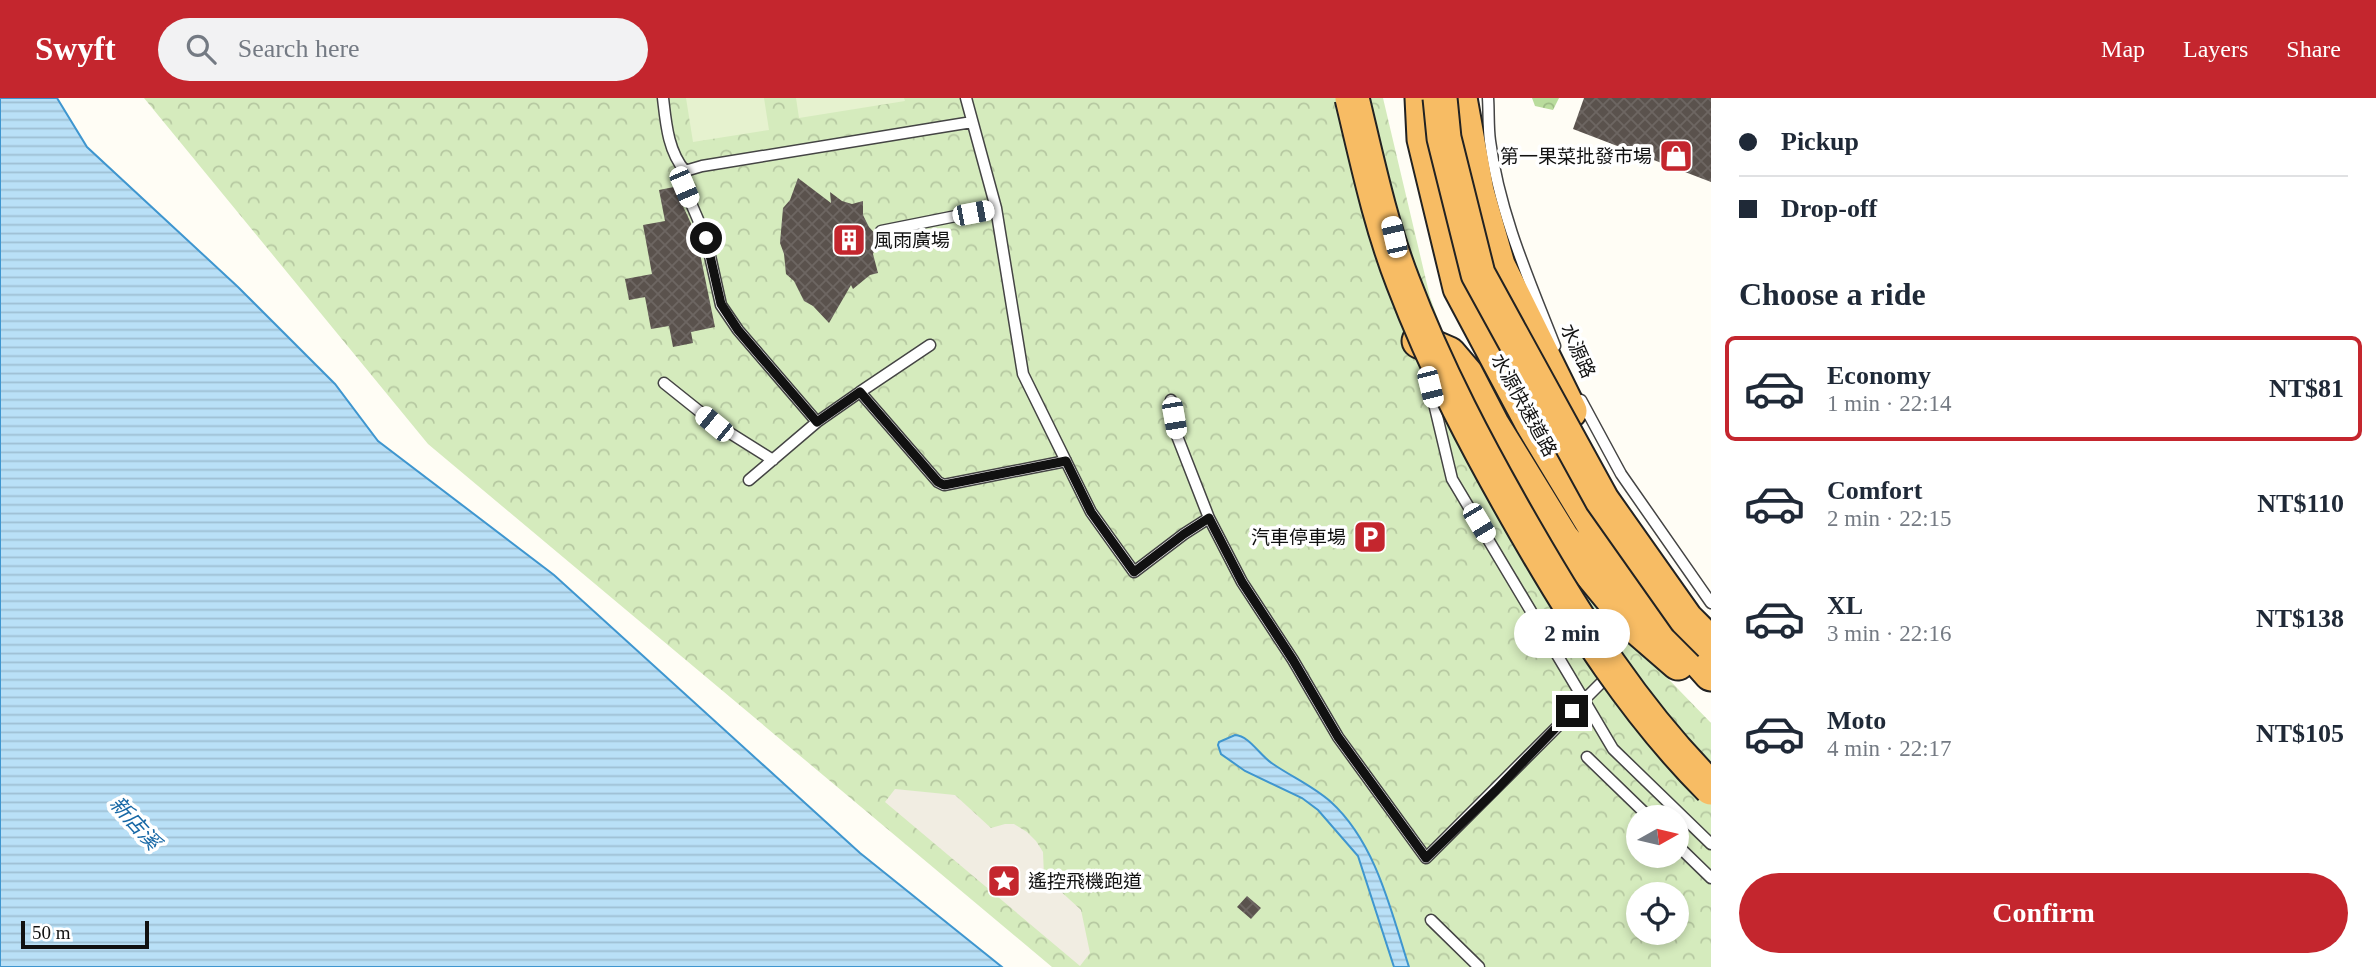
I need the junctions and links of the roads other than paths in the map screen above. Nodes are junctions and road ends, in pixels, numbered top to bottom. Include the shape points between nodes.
1 (663, 98) edge
2 (966, 98) edge
3 (1352, 98) edge
4 (1361, 98) edge
5 (1402, 98) edge
6 (1422, 98) edge
7 (1440, 98) edge
8 (1460, 98) edge
9 (1488, 98) edge
10 (972, 122) junction
11 (685, 171) junction
12 (996, 208) junction
13 (881, 231) dead end
14 (1460, 289) junction
15 (930, 345) dead end
16 (1422, 353) junction
17 (1559, 355) dead end
18 (664, 383) dead end
19 (1576, 390) dead end
20 (860, 392) junction
21 (1171, 401) dead end
22 (817, 422) junction
23 (773, 460) junction
24 (1066, 461) junction
25 (749, 481) dead end
26 (1209, 518) junction
27 (1698, 603) edge
28 (1711, 644) edge
29 (1615, 669) dead end
30 (1711, 674) edge
31 (1711, 680) edge
32 (1584, 700) junction
33 (1587, 757) dead end
34 (1711, 788) edge
35 (1637, 805) edge
36 (1711, 844) edge
37 (1689, 857) edge
38 (1711, 878) edge
39 (1430, 920) dead end
40 (1479, 967) edge

1 - 11 lane via 675,159
2 - 10 lane
3 - 34 highway, bridge via 1402,281 1479,449 1593,643
4 - 16 lane
5 - 14 highway via 1408,151 1438,255
6 - 14 highway, 水源快速道路 via 1424,139
7 - 27 highway, 水源快速道路, bridge via 1444,138 1478,274 1602,500
8 - 27 highway, bridge via 1477,191 1498,265 1577,425 1654,551
9 - 17 lane, 水源路 via 1489,141 1502,199
10 - 11 lane
10 - 12 lane
11 - 22 lane via 684,187 706,238 721,304
12 - 13 lane
12 - 24 lane via 1023,374
14 - 30 highway, 水源快速道路 via 1532,423 1601,537 1646,601
15 - 20 lane
16 - 31 highway via 1449,354 1466,374 1562,538 1633,624 1677,663
16 - 32 lane via 1452,479
18 - 23 lane via 714,424
19 - 27 lane, 水源路 via 1620,474
20 - 22 lane
20 - 24 lane via 944,485
21 - 26 lane via 1177,436
22 - 23 lane
23 - 25 lane
24 - 26 lane via 1091,512 1134,572
26 - 32 lane via 1242,582 1338,737 1426,858
27 - 28 highway, 水源快速道路, bridge
29 - 32 lane
32 - 36 lane via 1613,749
33 - 35 lane
37 - 38 lane
39 - 40 lane

